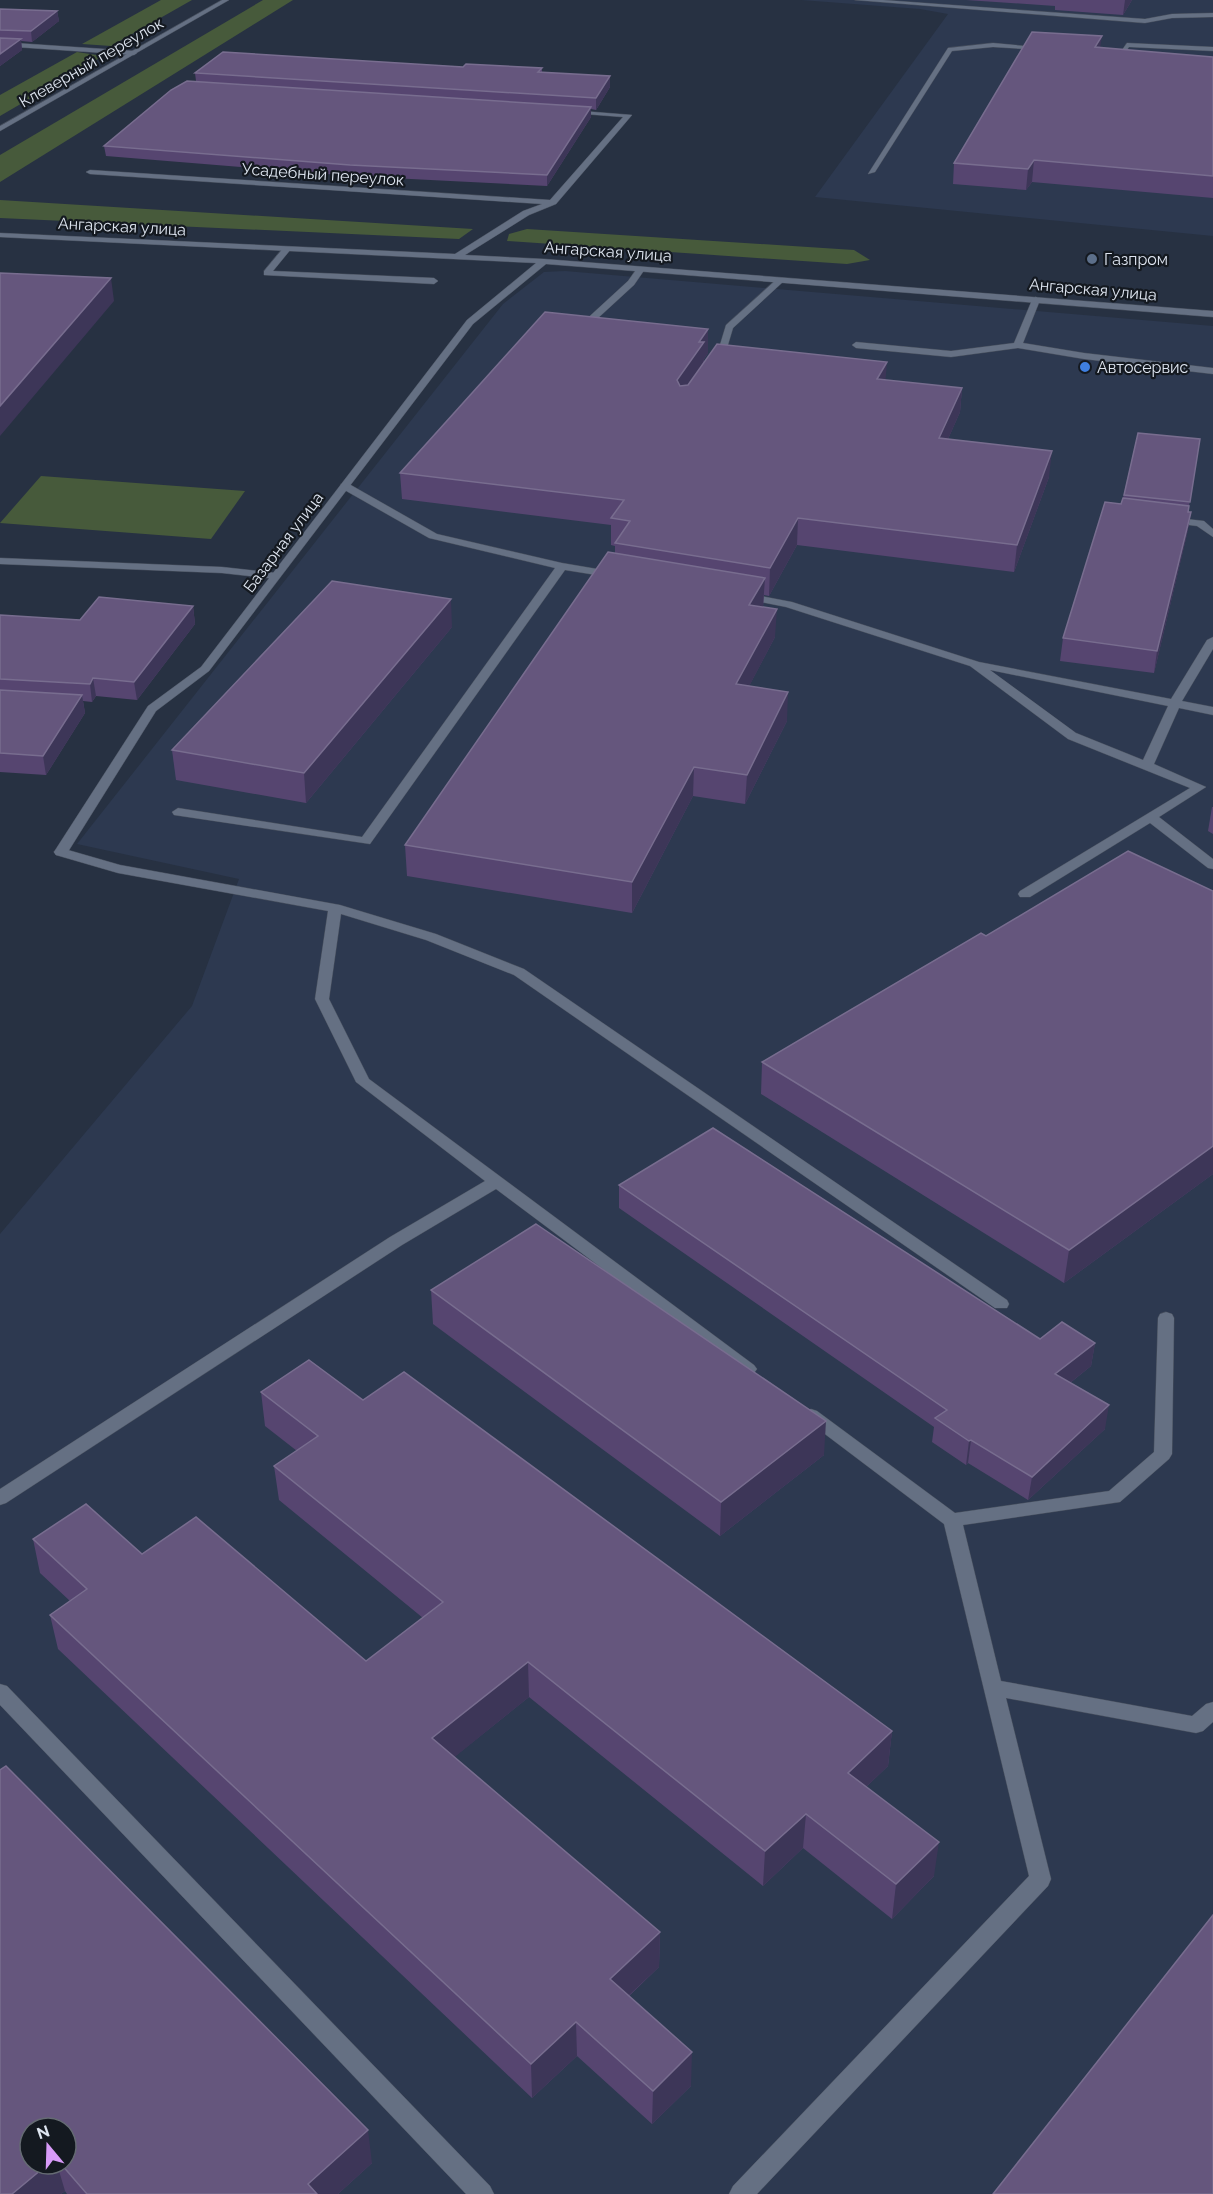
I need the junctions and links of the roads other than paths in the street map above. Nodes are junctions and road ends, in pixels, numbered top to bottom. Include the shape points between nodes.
1 (226, 0) edge
2 (858, 0) edge
3 (1213, 15) edge
4 (0, 44) edge
5 (1053, 48) edge
6 (1213, 48) edge
7 (1100, 51) edge
8 (1124, 52) junction
9 (134, 53) junction
10 (1135, 56) edge
11 (558, 111) edge
12 (0, 129) edge
13 (90, 172) dead end
14 (871, 172) dead end
15 (553, 202) junction
16 (0, 235) edge
17 (287, 249) junction
18 (456, 257) junction
19 (544, 261) junction
20 (641, 269) junction
21 (781, 280) junction
22 (434, 281) dead end
23 (1036, 300) junction
24 (1213, 314) edge
25 (582, 328) edge
26 (856, 345) dead end
27 (1018, 345) junction
28 (710, 368) edge
29 (1213, 371) edge
30 (345, 486) junction
31 (1154, 518) edge
32 (1213, 534) edge
33 (0, 561) edge
34 (562, 566) junction
35 (276, 576) junction
36 (630, 577) edge
37 (732, 594) edge
38 (1213, 640) edge
39 (974, 664) junction
40 (1175, 703) junction
41 (1213, 711) edge
42 (1147, 766) junction
43 (178, 812) dead end
44 (1151, 817) junction
45 (1213, 865) edge
46 (1025, 894) dead end
47 (335, 908) junction
48 (495, 1182) junction
49 (1001, 1304) dead end
50 (1166, 1318) dead end
51 (762, 1379) edge
52 (800, 1407) edge
53 (0, 1498) edge
54 (952, 1520) junction
55 (993, 1688) junction
56 (0, 1692) edge
57 (1213, 1710) edge
58 (482, 2194) edge
59 (741, 2194) edge

1 - 9 street, Клеверный переулок
2 - 3 street via 1145,21
4 - 9 street
5 - 14 street via 993,45 950,49
6 - 8 street via 1127,45
7 - 8 street
8 - 10 street
9 - 12 street, Клеверный переулок
11 - 15 street via 628,115
13 - 15 street, Усадебный переулок
15 - 18 street via 526,213
16 - 17 street, Ангарская улица
17 - 18 street, Ангарская улица
17 - 22 street via 267,273
18 - 19 street, Ангарская улица
19 - 20 street, Ангарская улица
19 - 30 street, Базарная улица via 470,322
20 - 21 street, Ангарская улица
20 - 25 street via 632,283
21 - 23 street, Ангарская улица
21 - 28 street via 729,327 723,348
23 - 24 street, Ангарская улица
23 - 27 street
26 - 27 street via 951,354
27 - 29 street
30 - 34 street via 433,536
30 - 35 street, Базарная улица
31 - 32 street via 1200,523
33 - 35 street via 222,570
34 - 36 street
34 - 43 street via 364,841
35 - 47 street, Базарная улица via 205,669 152,709 61,852 118,869
37 - 39 street via 788,604
38 - 40 street
39 - 40 street
39 - 42 street via 1072,736
40 - 41 street
40 - 42 street
42 - 44 street via 1200,787
44 - 45 street
44 - 46 street
47 - 48 street via 322,999 363,1082
47 - 49 street via 430,937 519,972
48 - 51 street
48 - 53 street via 396,1241
50 - 54 street via 1163,1454 1114,1497
52 - 54 street
54 - 55 street
55 - 57 street via 1196,1725
55 - 59 street via 1040,1879
56 - 58 street

